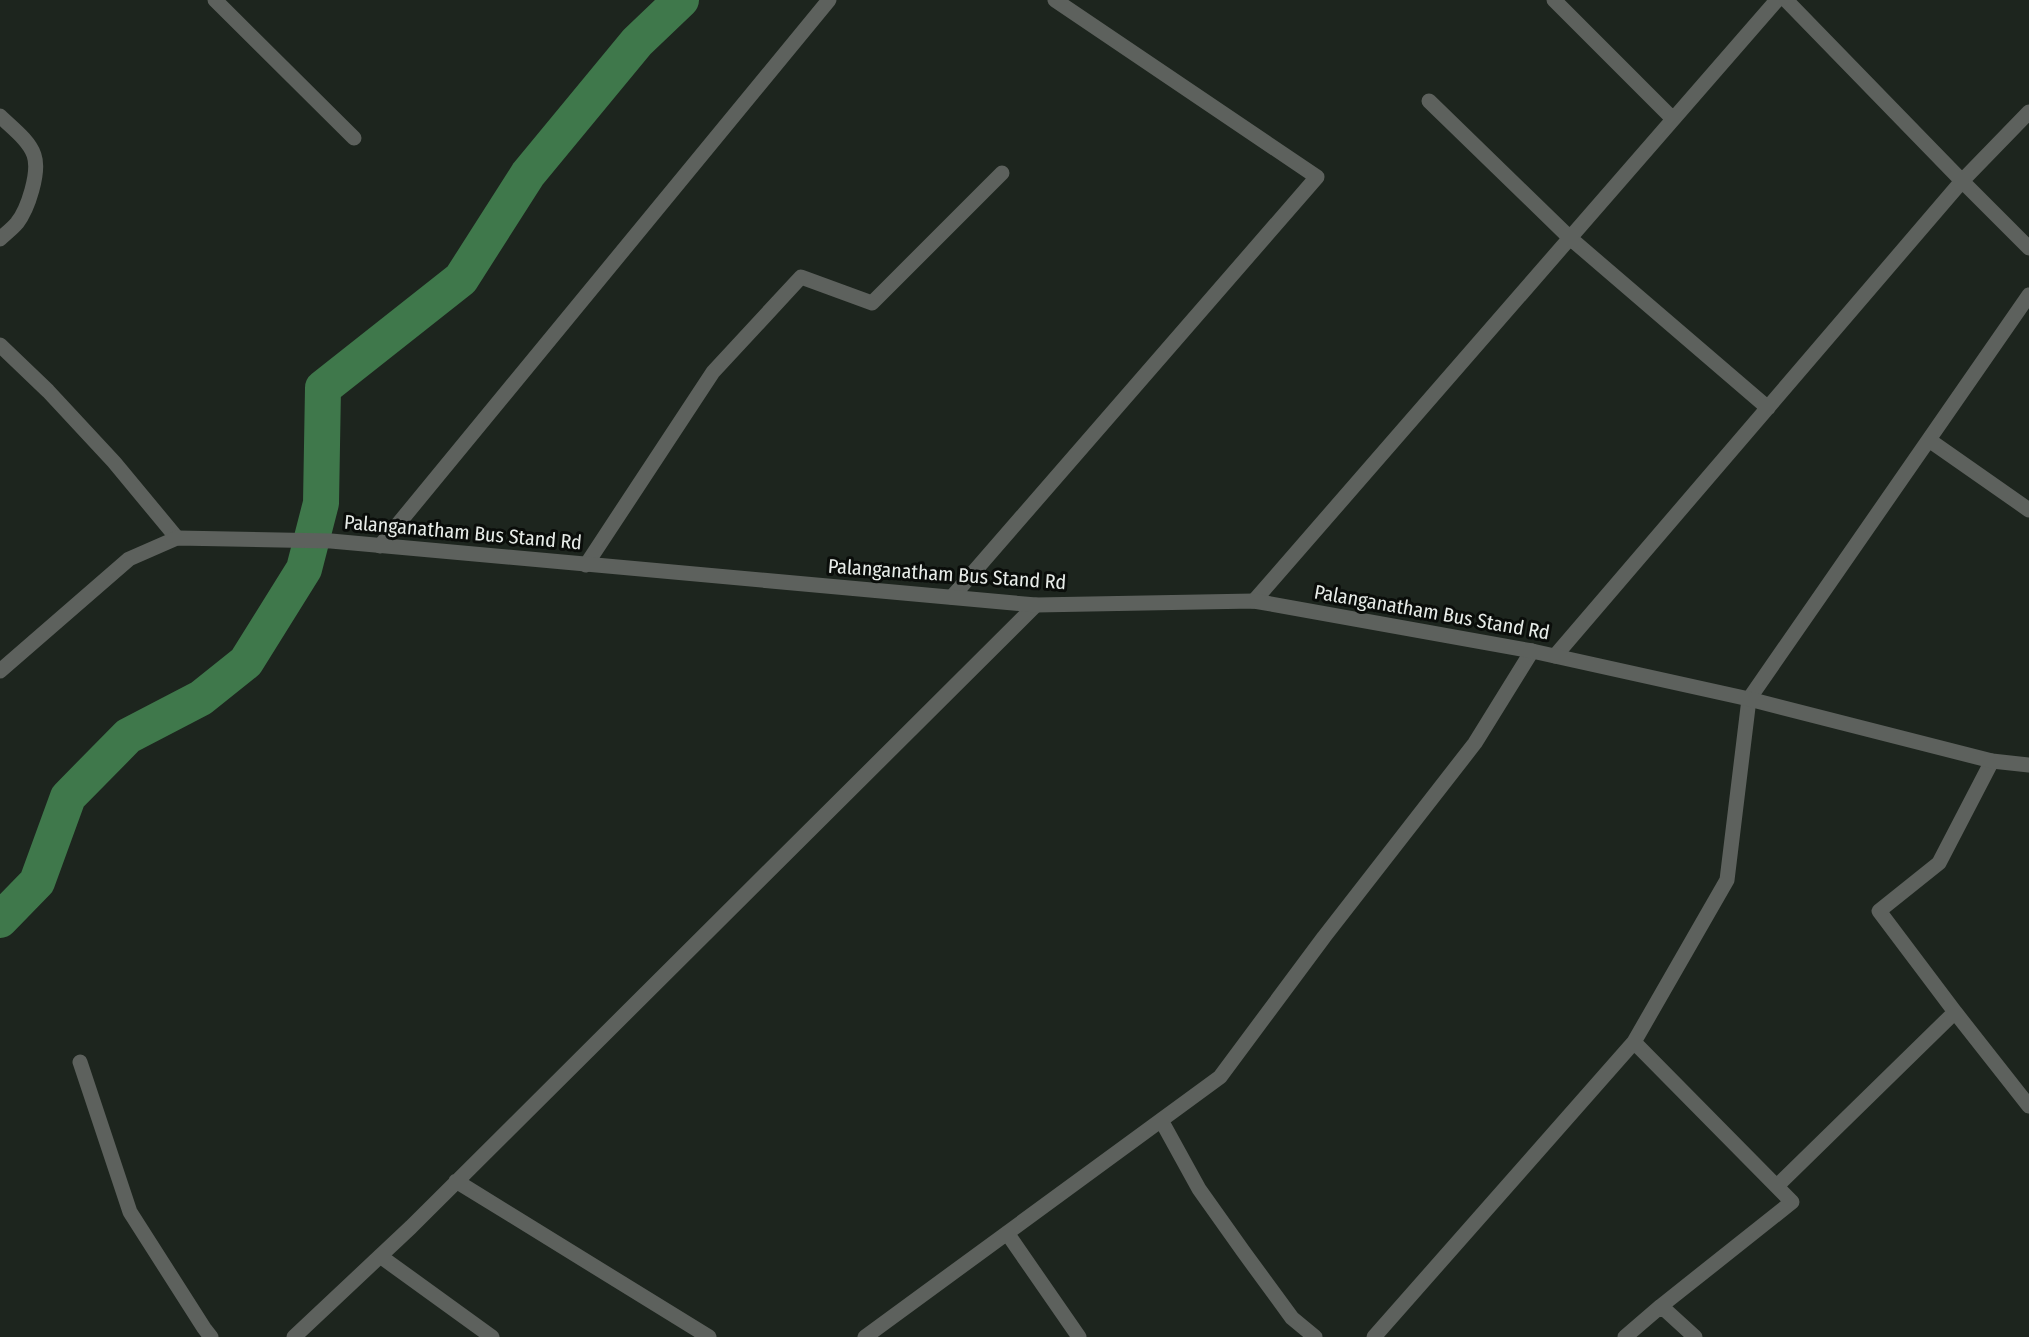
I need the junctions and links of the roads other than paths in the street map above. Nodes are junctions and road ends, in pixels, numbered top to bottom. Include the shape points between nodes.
1 (214, 0) edge
2 (829, 0) edge
3 (1055, 0) edge
4 (1554, 0) edge
5 (1777, 0) edge
6 (1786, 0) edge
7 (1429, 101) dead end
8 (2029, 112) edge
9 (0, 116) edge
10 (1673, 119) junction
11 (354, 138) dead end
12 (1002, 173) dead end
13 (1962, 181) junction
14 (1570, 238) junction
15 (0, 240) edge
16 (2029, 248) edge
17 (2029, 295) edge
18 (0, 345) edge
19 (1768, 408) junction
20 (1929, 440) junction
21 (2029, 510) edge
22 (177, 538) junction
23 (380, 546) junction
24 (586, 564) junction
25 (952, 597) junction
26 (1254, 602) junction
27 (1036, 605) junction
28 (1532, 651) junction
29 (1554, 656) junction
30 (1, 669) edge
31 (1749, 699) junction
32 (1992, 761) junction
33 (2029, 765) edge
34 (1955, 1012) junction
35 (1634, 1042) junction
36 (80, 1062) dead end
37 (2029, 1106) edge
38 (1161, 1120) junction
39 (456, 1181) junction
40 (1777, 1186) junction
41 (1007, 1233) junction
42 (380, 1256) junction
43 (1661, 1306) junction
44 (211, 1337) edge
45 (294, 1337) edge
46 (492, 1337) edge
47 (709, 1337) edge
48 (865, 1337) edge
49 (1079, 1337) edge
50 (1315, 1337) edge
51 (1374, 1337) edge
52 (1625, 1337) edge
53 (1695, 1337) edge

1 - 11 street
2 - 23 street
3 - 25 street via 1317,177
4 - 10 street
5 - 10 street
6 - 13 street
7 - 14 street
8 - 13 street
9 - 15 street via 35,156 35,178 18,222
10 - 14 street
12 - 24 street via 872,303 801,277 713,372
13 - 16 street
13 - 19 street
14 - 19 street
14 - 26 street
17 - 20 street
18 - 22 street via 114,462
19 - 29 street
20 - 21 street
20 - 31 street
22 - 23 street, Palanganatham Bus Stand Rd via 331,541
22 - 30 street, Palanganatham Bus Stand Rd via 129,559
23 - 24 street, Palanganatham Bus Stand Rd
24 - 25 street, Palanganatham Bus Stand Rd
25 - 27 street, Palanganatham Bus Stand Rd
26 - 27 street, Palanganatham Bus Stand Rd
26 - 28 street, Palanganatham Bus Stand Rd
27 - 39 street
28 - 29 street, Palanganatham Bus Stand Rd
28 - 38 street via 1475,743 1220,1077
29 - 31 street, Palanganatham Bus Stand Rd
31 - 32 street, Palanganatham Bus Stand Rd
31 - 35 street via 1727,880
32 - 33 street, Palanganatham Bus Stand Rd
32 - 34 street via 1939,863 1880,911
34 - 37 street
34 - 40 street
35 - 40 street
35 - 51 street
36 - 44 street via 130,1212
38 - 41 street
38 - 50 street via 1211,1207 1292,1318
39 - 42 street
39 - 47 street
40 - 43 street via 1792,1202
41 - 48 street
41 - 49 street
42 - 45 street
42 - 46 street
43 - 52 street
43 - 53 street

